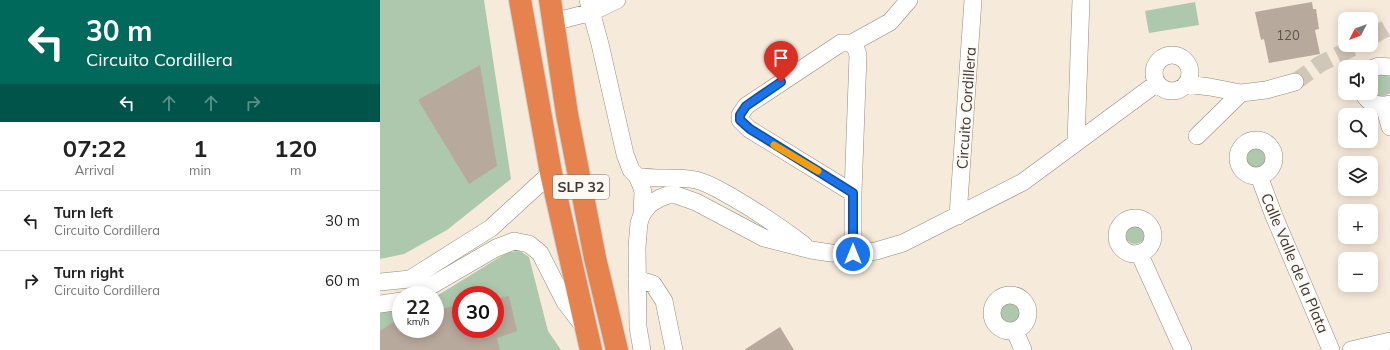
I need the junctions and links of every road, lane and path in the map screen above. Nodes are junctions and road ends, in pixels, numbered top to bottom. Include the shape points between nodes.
1 (520, 0) edge
2 (550, 0) edge
3 (617, 0) edge
4 (909, 0) edge
5 (973, 0) edge
6 (1082, 0) edge
7 (590, 6) edge
8 (553, 22) junction
9 (852, 43) junction
10 (1188, 66) junction
11 (1378, 66) edge
12 (1390, 68) edge
13 (1295, 82) tunnel mouth
14 (1157, 83) junction
15 (1186, 84) junction
16 (1210, 87) junction
17 (1241, 93) junction
18 (1368, 100) edge
19 (1387, 105) edge
20 (1390, 127) edge
21 (1197, 136) dead end
22 (1076, 142) junction
23 (552, 173) junction
24 (638, 176) junction
25 (1259, 176) dead end
26 (853, 193) junction
27 (642, 214) junction
28 (958, 216) junction
29 (811, 250) junction
30 (1139, 253) dead end
31 (853, 254) junction
32 (637, 279) junction
33 (380, 282) edge
34 (431, 286) edge
35 (392, 302) edge
36 (380, 304) edge
37 (1015, 331) dead end
38 (589, 340) edge
39 (1390, 341) edge
40 (617, 350) edge
41 (642, 350) edge
42 (674, 350) edge
43 (1023, 350) edge
44 (1183, 350) edge
45 (1331, 350) edge
46 (1351, 350) edge

1 - 23 highway, SLP 32
2 - 8 highway, SLP 32
3 - 7 street
4 - 9 street via 890,22
5 - 28 street, Circuito Cordillera
6 - 22 street
7 - 8 street
7 - 24 street via 625,154 631,170
8 - 40 highway, SLP 32 via 593,250
9 - 26 street via 858,55
9 - 26 street via 841,43 746,106 740,120 750,129
10 - 14 street via 1180,57 1162,57 1154,72
10 - 15 street via 1190,72
10 - 16 street
11 - 12 street
13 - 17 street via 1266,90
14 - 15 street via 1171,91
14 - 22 street
15 - 16 street
16 - 17 street
17 - 21 street
18 - 19 street via 1378,105
19 - 20 street
22 - 28 street via 1023,182
23 - 33 street via 491,228 410,279
23 - 38 highway, SLP 32
24 - 27 street via 643,192
24 - 29 street via 683,178 712,186 761,214
25 - 45 street, Calle Valle de la Plata
26 - 31 street
27 - 29 street via 650,204 660,198 676,195 696,202 764,238
27 - 32 street via 637,247
28 - 31 street via 903,244
29 - 31 street
30 - 44 street
32 - 41 street via 638,328
32 - 42 street via 653,284 664,301
34 - 38 street via 496,248 514,241 530,244 540,253
35 - 36 street
37 - 43 street
39 - 46 street

